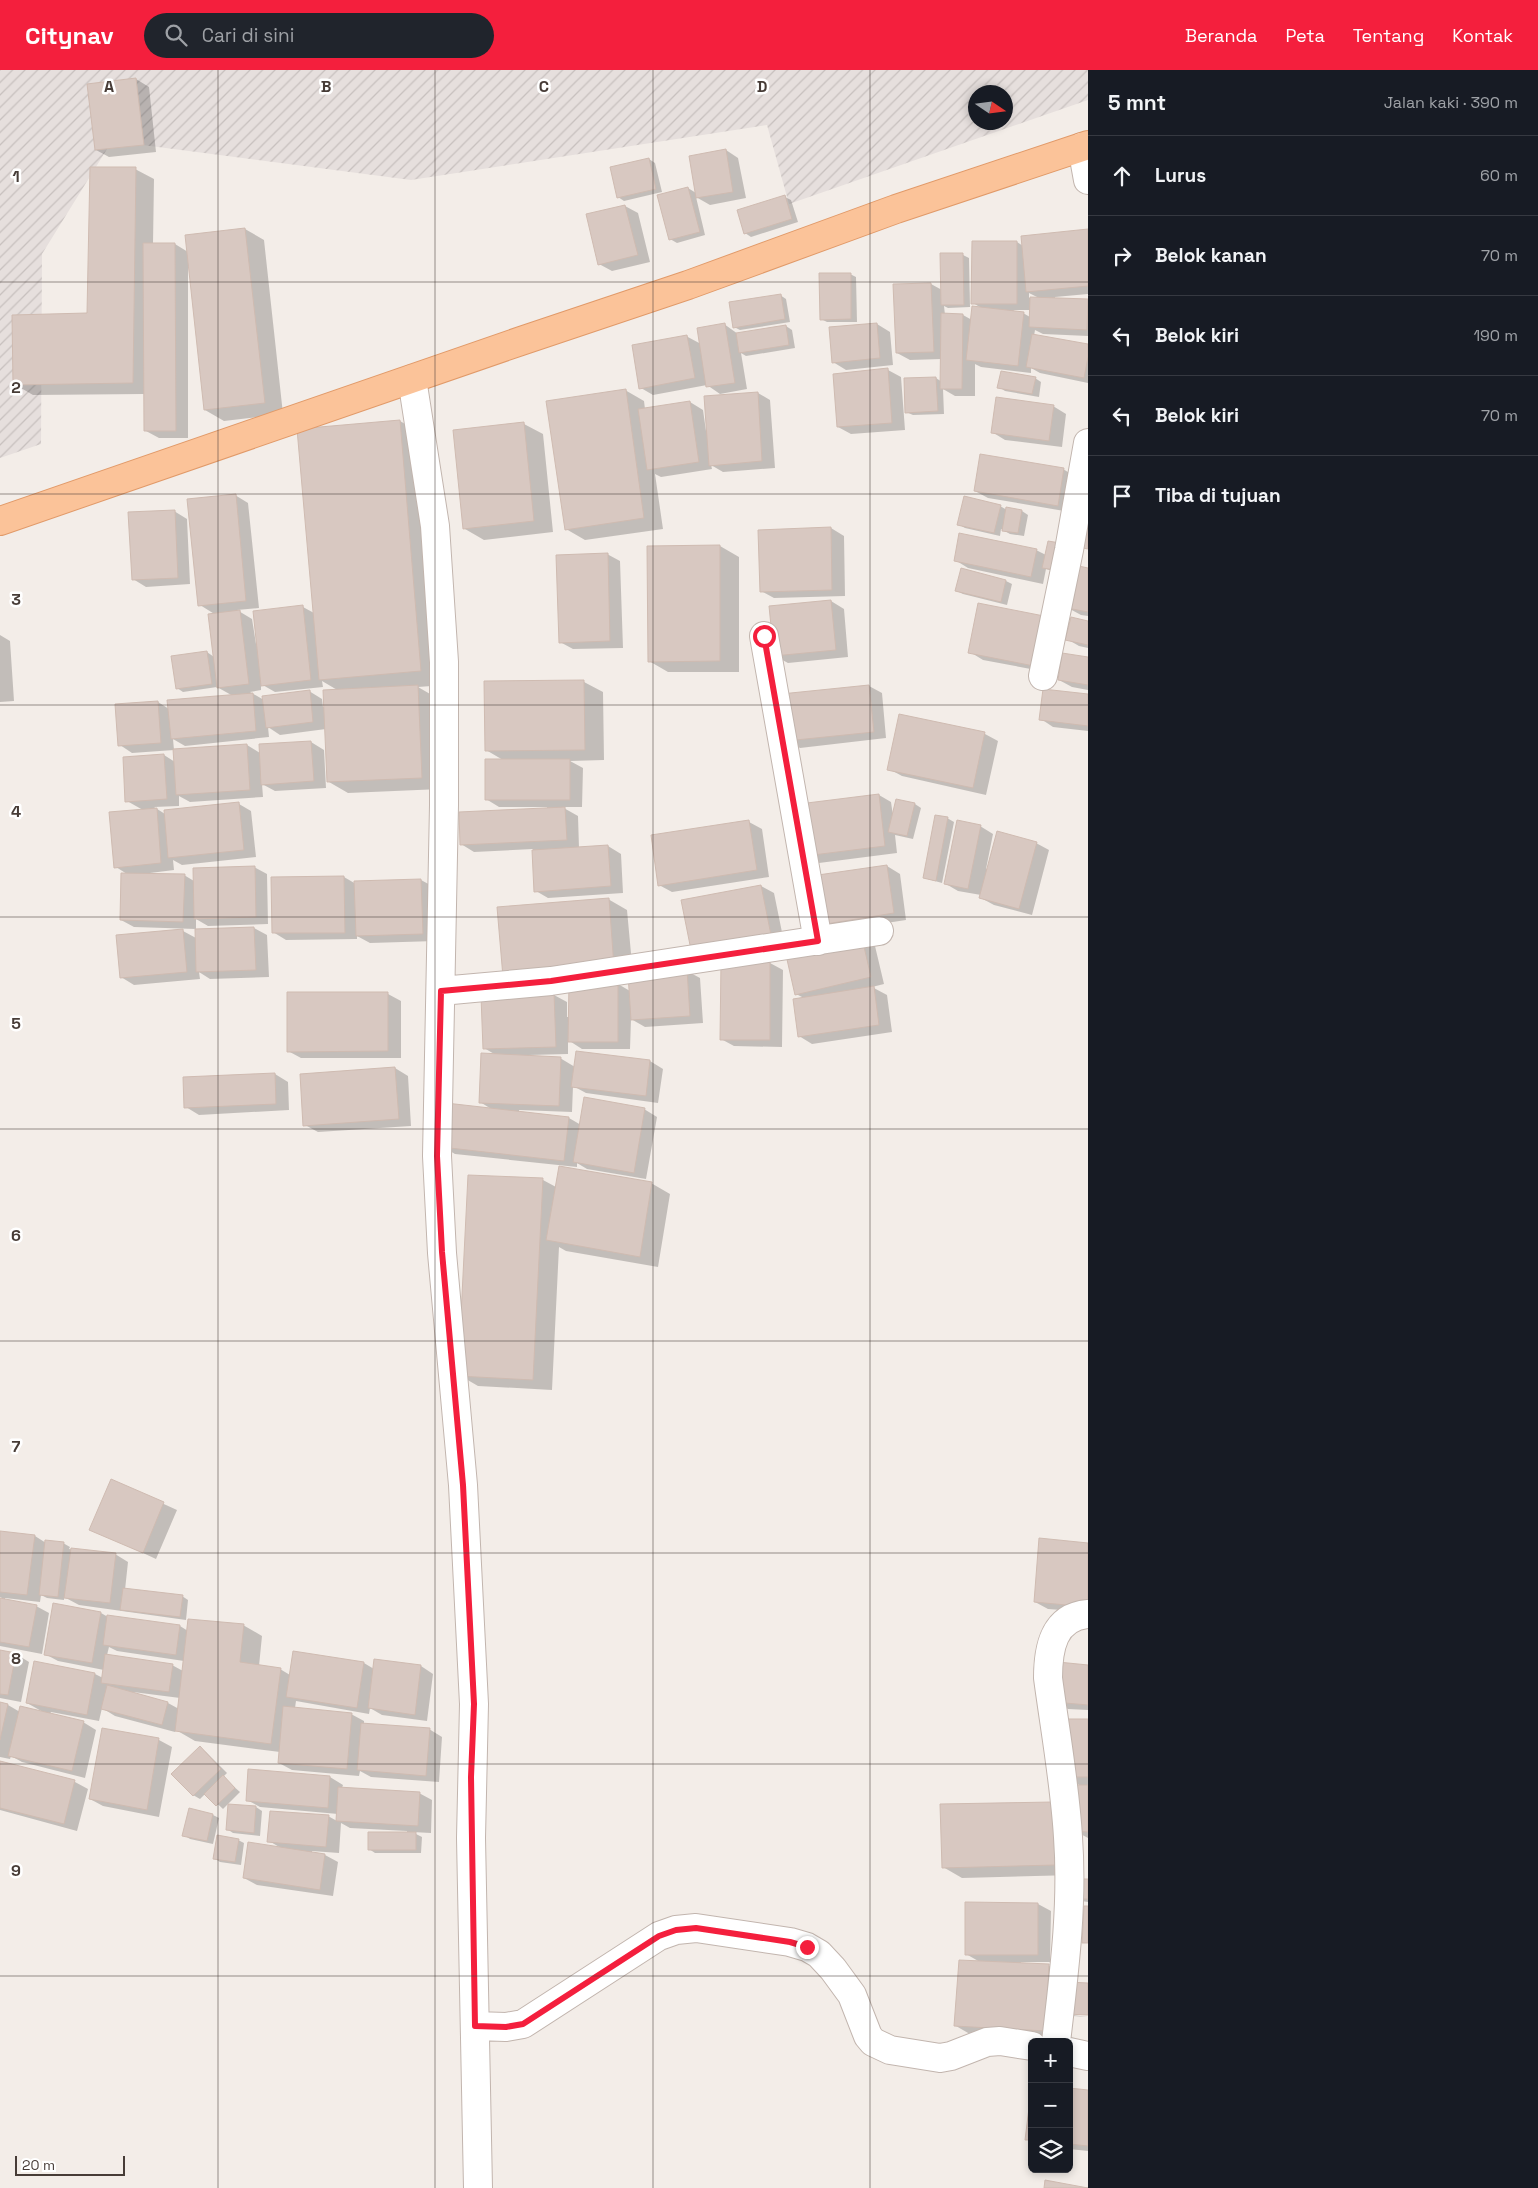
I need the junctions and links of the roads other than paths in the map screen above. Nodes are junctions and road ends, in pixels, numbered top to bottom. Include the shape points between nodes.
1 (1085, 146) edge
2 (1088, 180) edge
3 (412, 379) junction
4 (1088, 443) edge
5 (0, 521) edge
6 (764, 636) dead end
7 (1043, 676) dead end
8 (879, 932) dead end
9 (818, 941) junction
10 (441, 991) junction
11 (1088, 1614) edge
12 (475, 2026) junction
13 (1057, 2038) edge
14 (1028, 2045) edge
15 (1073, 2053) edge
16 (1088, 2056) edge
17 (478, 2188) edge

1 - 2 street
1 - 3 main road
3 - 5 main road
3 - 10 street via 435,526 444,662
4 - 7 street
6 - 9 street
8 - 9 street
9 - 10 street via 551,981
10 - 12 street via 437,1156 442,1252 463,1485 474,1704 471,1777
11 - 13 street via 1068,1620 1058,1628 1048,1659 1068,1836 1066,1964
12 - 14 street via 523,2024 659,1936 696,1928 790,1942 819,1954 852,1995 868,2036 890,2050 940,2058 960,2054 987,2042
12 - 17 street
15 - 16 street

